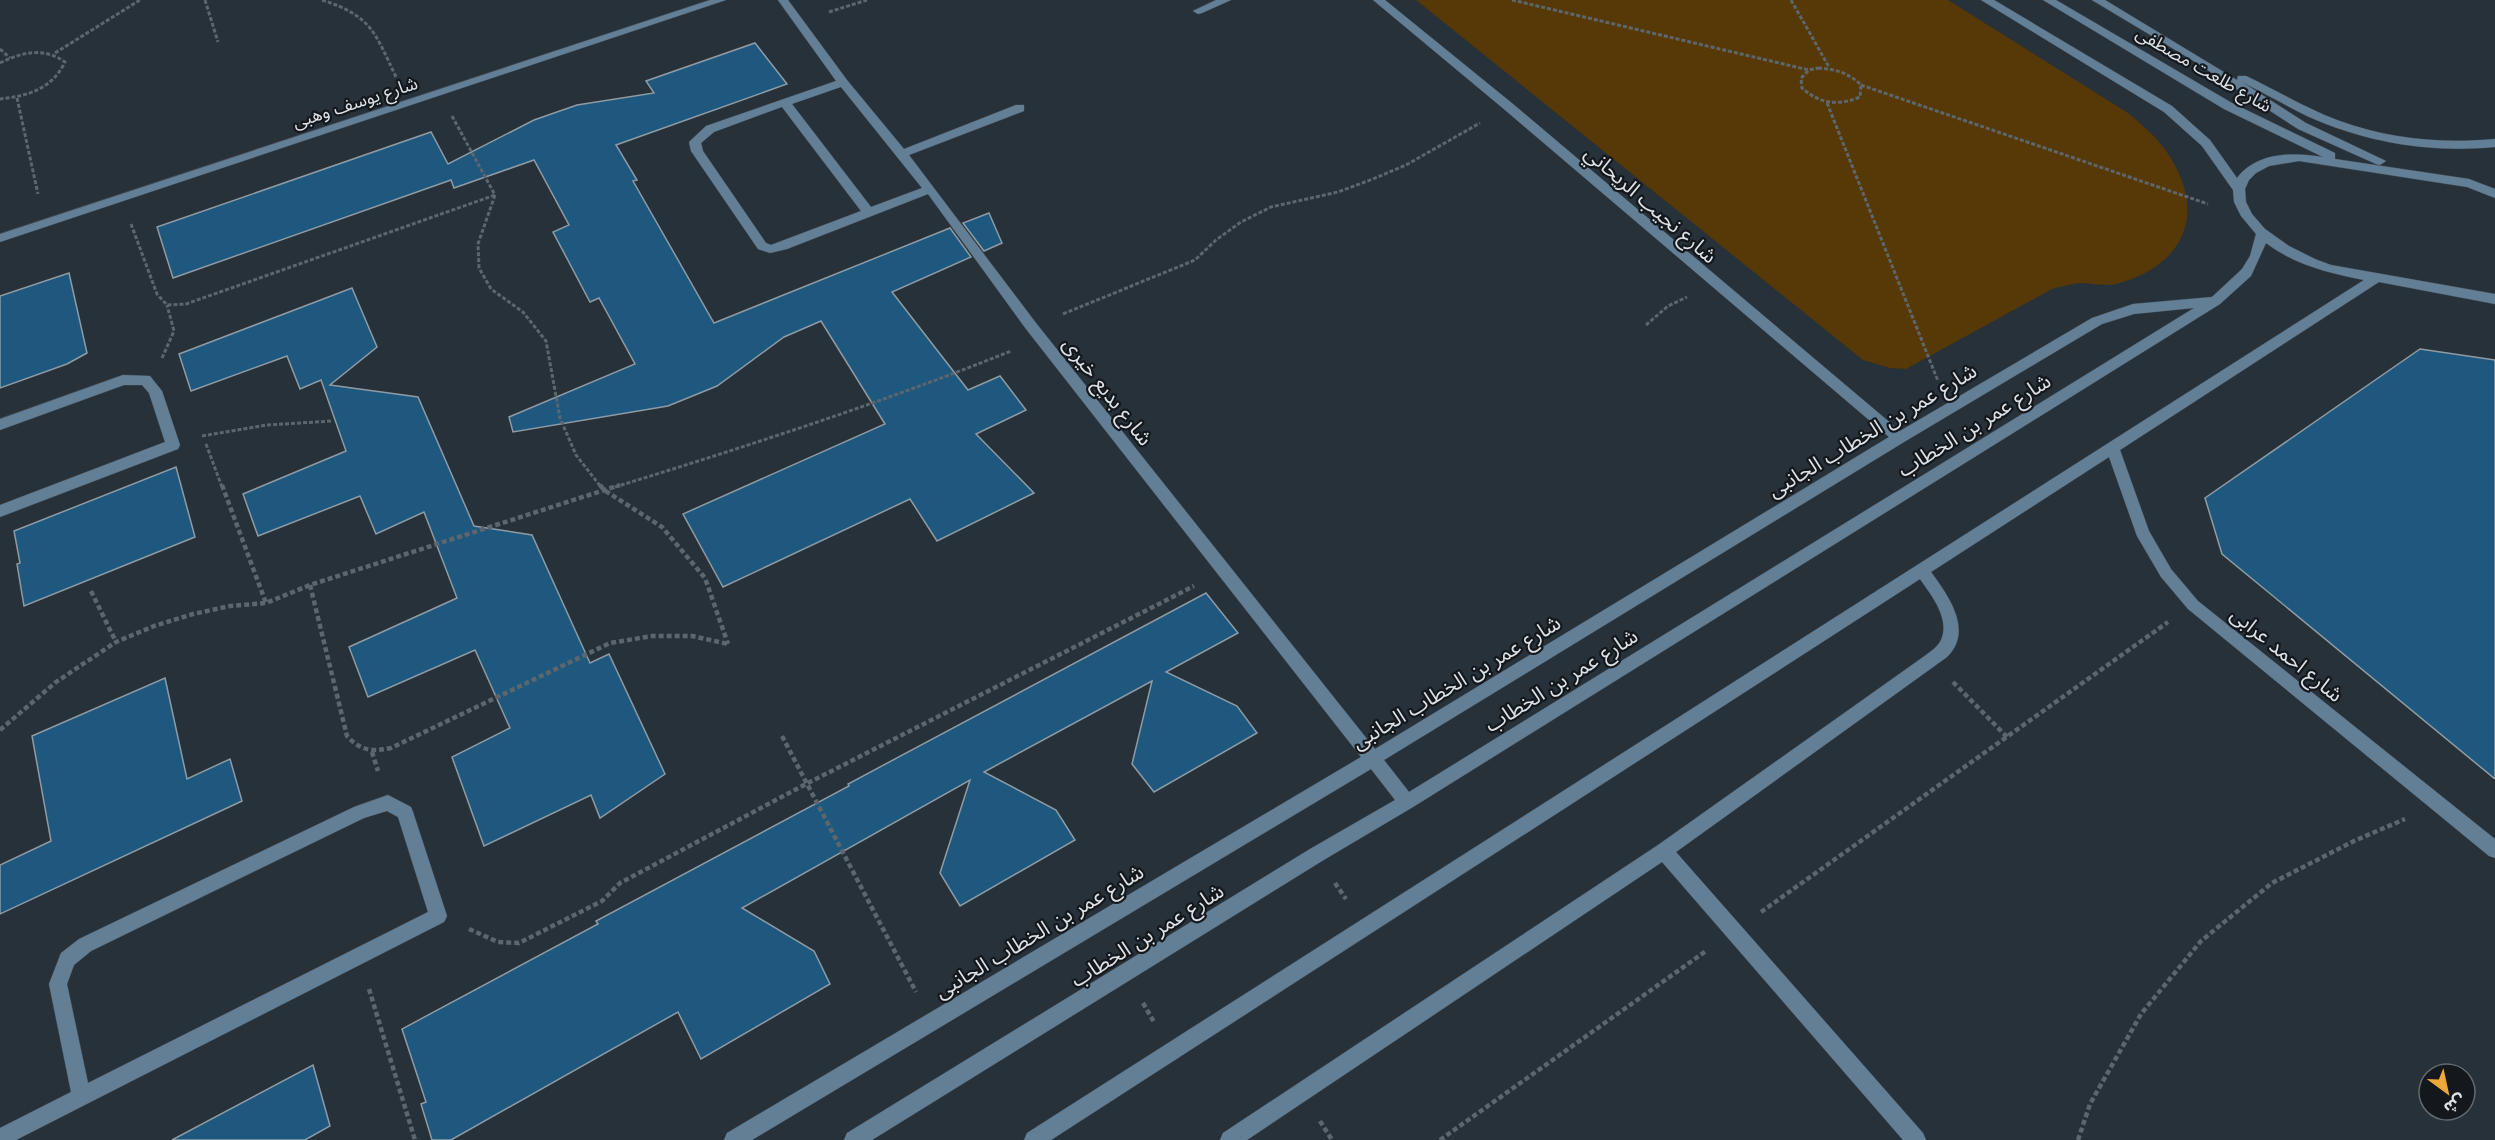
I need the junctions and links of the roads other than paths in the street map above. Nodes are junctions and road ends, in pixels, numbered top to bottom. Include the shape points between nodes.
1 (721, 0) edge
2 (783, 0) edge
3 (1226, 0) edge
4 (1378, 0) edge
5 (1986, 0) edge
6 (2048, 0) edge
7 (2097, 0) edge
8 (1198, 11) dead end
9 (2196, 58) junction
10 (843, 82) junction
11 (784, 102) junction
12 (1020, 108) dead end
13 (2495, 143) edge
14 (901, 154) junction
15 (2345, 162) junction
16 (2411, 172) junction
17 (930, 189) junction
18 (2239, 189) junction
19 (2495, 194) edge
20 (867, 212) junction
21 (2262, 233) junction
22 (0, 238) edge
23 (2378, 277) junction
24 (2495, 299) edge
25 (2215, 300) junction
26 (0, 425) edge
27 (1899, 438) junction
28 (2112, 446) junction
29 (0, 511) edge
30 (1921, 569) junction
31 (1372, 759) junction
32 (1407, 802) junction
33 (2495, 850) edge
34 (1664, 851) junction
35 (81, 1096) junction
36 (0, 1138) edge
37 (734, 1140) edge
38 (854, 1140) edge
39 (1034, 1140) edge
40 (1230, 1140) edge
41 (1917, 1140) edge

1 - 22 street, شارع يوسف وهبى
2 - 10 street, شارع بديع خيرى
3 - 8 street
4 - 27 street, شارع نجيب الريحاني
5 - 18 street via 2168,109 2206,143
6 - 15 street, شارع طلعت مصطفى via 2228,106
7 - 9 street
9 - 13 street via 2311,113 2374,136 2439,146
9 - 16 street via 2302,126
10 - 11 street
10 - 14 street, شارع بديع خيرى
11 - 20 street
11 - 20 street via 710,129 695,142 697,151 762,246 783,246
12 - 14 street
14 - 17 street, شارع بديع خيرى
15 - 16 street
15 - 18 street via 2299,157 2264,162 2251,168
16 - 19 street via 2469,183
17 - 20 street
17 - 31 street, شارع بديع خيرى via 1041,339
18 - 21 street via 2248,218
21 - 23 street via 2304,259
21 - 25 street, شارع عمر بن الخطاب via 2251,268 2236,286
23 - 24 street
23 - 28 street
25 - 27 street, شارع عمر بن الخطاب الجانبى via 2133,309 2097,321
25 - 32 street, شارع عمر بن الخطاب
26 - 29 street via 123,380 145,380 155,391 173,445
27 - 31 street, شارع عمر بن الخطاب الجانبى
28 - 30 street
28 - 33 street, شارع احمد عرابى via 2142,532 2166,573 2193,605
30 - 34 street via 1947,607 1951,628 1946,646 1932,660
30 - 39 street
31 - 32 street, شارع بديع خيرى
31 - 37 street, شارع عمر بن الخطاب الجانبى
32 - 38 street, شارع عمر بن الخطاب
34 - 40 street
34 - 41 street
35 - 35 street via 438,916 405,812 388,803 360,812 85,945 67,959 58,984
35 - 36 street

